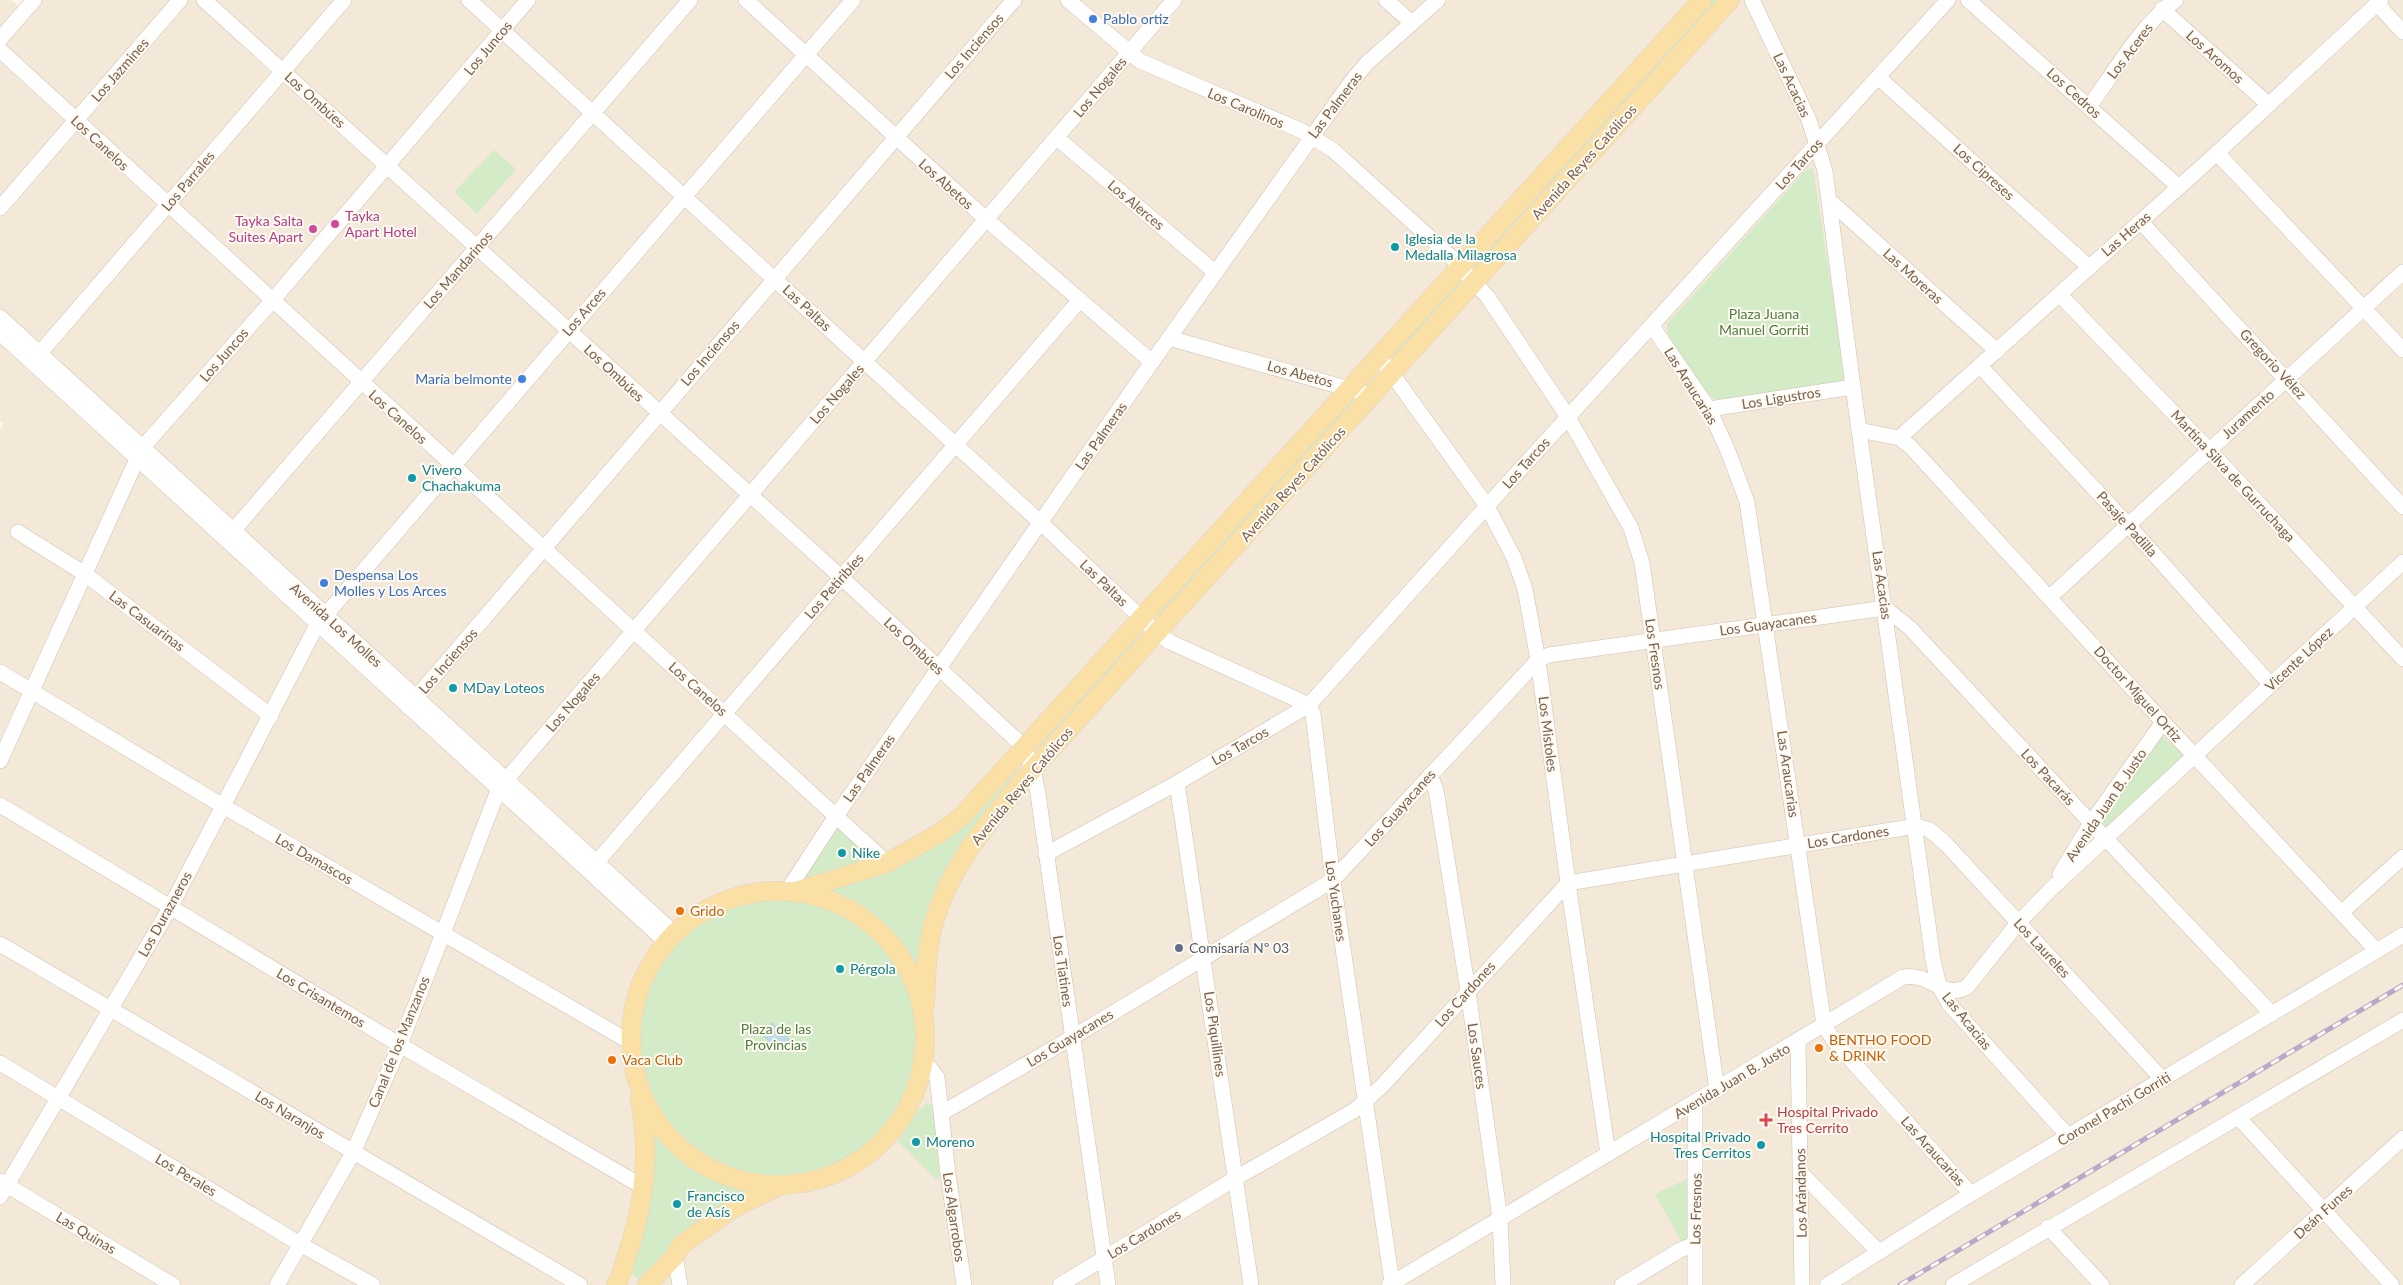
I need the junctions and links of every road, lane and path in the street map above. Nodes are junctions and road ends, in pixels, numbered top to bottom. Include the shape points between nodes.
1 (34, 0) edge
2 (180, 0) edge
3 (204, 0) edge
4 (344, 0) edge
5 (469, 0) edge
6 (528, 0) edge
7 (690, 0) edge
8 (746, 0) edge
9 (853, 0) edge
10 (1014, 0) edge
11 (1068, 0) edge
12 (1174, 0) edge
13 (1386, 0) edge
14 (1438, 0) edge
15 (1702, 0) edge
16 (1730, 0) edge
17 (1752, 0) edge
18 (1948, 0) edge
19 (1968, 0) edge
20 (2176, 0) edge
21 (2379, 2) edge
22 (2162, 9) junction
23 (1412, 23) junction
24 (503, 30) junction
25 (2403, 32) edge
26 (0, 38) edge
27 (0, 50) edge
28 (1129, 53) junction
29 (806, 55) junction
30 (282, 70) junction
31 (1879, 78) junction
32 (2268, 104) junction
33 (2088, 107) junction
34 (592, 112) junction
35 (76, 121) junction
36 (1312, 136) junction
37 (896, 137) junction
38 (1057, 138) junction
39 (1818, 143) junction
40 (2217, 153) junction
41 (387, 166) junction
42 (2179, 187) junction
43 (684, 196) junction
44 (1830, 201) junction
45 (168, 206) junction
46 (0, 208) edge
47 (986, 220) junction
48 (2141, 222) junction
49 (477, 247) junction
50 (2089, 267) junction
51 (1460, 268) junction
52 (1215, 272) junction
53 (2403, 272) edge
54 (775, 278) junction
55 (1476, 283) junction
56 (2060, 295) junction
57 (272, 301) junction
58 (1079, 301) junction
59 (2364, 307) junction
60 (0, 317) edge
61 (1652, 326) junction
62 (568, 331) junction
63 (0, 333) edge
64 (1169, 338) junction
65 (1997, 350) junction
66 (2403, 350) edge
67 (1379, 356) junction
68 (35, 358) junction
69 (865, 362) junction
70 (1152, 362) junction
71 (1980, 366) junction
72 (1393, 374) junction
73 (2287, 379) junction
74 (361, 383) junction
75 (1349, 387) junction
76 (1853, 387) junction
77 (1374, 396) junction
78 (1709, 409) junction
79 (658, 414) junction
80 (1568, 417) junction
81 (1859, 430) junction
82 (1899, 438) junction
83 (956, 444) junction
84 (2209, 450) junction
85 (139, 453) junction
86 (451, 466) junction
87 (750, 496) junction
88 (1487, 506) junction
89 (2403, 507) edge
90 (1041, 523) junction
91 (2128, 526) junction
92 (18, 532) dead end
93 (229, 535) junction
94 (544, 549) junction
95 (2403, 562) edge
96 (85, 574) junction
97 (842, 578) junction
98 (2050, 596) junction
99 (2355, 607) junction
100 (1885, 608) junction
101 (1142, 619) junction
102 (321, 620) junction
103 (1767, 624) junction
104 (634, 631) junction
105 (1157, 633) junction
106 (1653, 641) junction
107 (2403, 659) edge
108 (1538, 660) junction
109 (939, 669) junction
110 (0, 672) edge
111 (2270, 684) junction
112 (33, 691) junction
113 (412, 703) junction
114 (1309, 705) junction
115 (724, 713) junction
116 (271, 716) junction
117 (2163, 722) junction
118 (1024, 747) junction
119 (2195, 756) junction
120 (0, 762) edge
121 (1033, 768) junction
122 (1430, 775) junction
123 (1177, 783) junction
124 (502, 784) junction
125 (0, 806) edge
126 (223, 806) junction
127 (836, 816) junction
128 (2091, 823) junction
129 (1916, 826) junction
130 (2106, 839) junction
131 (1798, 845) junction
132 (1046, 854) junction
133 (2403, 858) edge
134 (886, 863) junction
135 (1684, 863) junction
136 (593, 867) junction
137 (1333, 880) junction
138 (1568, 883) junction
139 (2051, 889) junction
140 (790, 891) junction
141 (170, 908) junction
142 (2342, 912) junction
143 (2018, 923) junction
144 (443, 934) junction
145 (2403, 935) edge
146 (669, 936) junction
147 (0, 944) edge
148 (2377, 951) junction
149 (1204, 956) junction
150 (1939, 986) junction
151 (1468, 991) junction
152 (925, 1005) junction
153 (111, 1010) junction
154 (2272, 1014) junction
155 (2403, 1020) edge
156 (1824, 1025) junction
157 (1073, 1037) junction
158 (1798, 1041) junction
159 (630, 1042) junction
160 (400, 1045) junction
161 (0, 1063) edge
162 (923, 1066) junction
163 (2163, 1080) junction
164 (638, 1088) junction
165 (1717, 1090) junction
166 (59, 1098) junction
167 (1366, 1102) junction
168 (1695, 1102) junction
169 (942, 1113) junction
170 (2238, 1117) junction
171 (2068, 1136) junction
172 (2403, 1138) edge
173 (353, 1153) junction
174 (1608, 1154) junction
175 (1802, 1173) junction
176 (1236, 1178) junction
177 (812, 1184) junction
178 (779, 1186) junction
179 (644, 1187) junction
180 (2, 1188) edge
181 (1971, 1194) junction
182 (2324, 1211) junction
183 (1500, 1219) junction
184 (2048, 1227) junction
185 (300, 1244) junction
186 (1695, 1244) junction
187 (1879, 1252) junction
188 (675, 1256) junction
189 (1104, 1259) junction
190 (1390, 1284) edge
191 (173, 1285) edge
192 (277, 1285) edge
193 (373, 1285) edge
194 (580, 1285) edge
195 (616, 1285) edge
196 (647, 1285) edge
197 (680, 1285) edge
198 (964, 1285) edge
199 (1060, 1285) edge
200 (1108, 1285) edge
201 (1251, 1285) edge
202 (1503, 1285) edge
203 (1622, 1285) edge
204 (1695, 1285) edge
205 (1802, 1285) edge
206 (1827, 1285) edge
207 (1953, 1285) edge
208 (2102, 1285) edge
209 (2242, 1285) edge
210 (2392, 1285) edge

1 - 26 street
2 - 35 street, Los Jazmines
3 - 30 street, Los Ombúes
4 - 30 street, Los Parrales
5 - 24 street, Las Paltas
6 - 24 street, Los Juncos
7 - 34 street, Los Mandarinos
8 - 29 street, Los Abetos
9 - 29 street, Los Arces
10 - 37 street, Los Inciensos
11 - 28 street, Los Carolinos
12 - 28 street, Los Nogales
13 - 23 street
14 - 23 street, Las Palmeras
15 - 51 main road, Avenida Reyes Católicos
16 - 55 main road, Avenida Reyes Católicos
17 - 39 street, Las Acacias
18 - 31 street, Los Tarcos
19 - 33 street, Los Cedros
20 - 22 street, Los Aceres
21 - 25 street
21 - 32 street, Las Heras
22 - 32 street, Los Aromos
22 - 33 street, Los Aceres
23 - 36 street, Las Palmeras via 1360,71
24 - 34 street, Las Paltas
24 - 41 street, Los Juncos
27 - 35 street, Los Canelos
28 - 36 street, Los Carolinos via 1161,72
28 - 38 street, Los Nogales
29 - 37 street, Los Abetos
29 - 43 street, Los Arces
30 - 41 street, Los Ombúes
30 - 45 street, Los Parrales
31 - 39 street, Los Tarcos
31 - 50 street, Los Cipreses
32 - 40 street, Las Heras
33 - 42 street, Los Cedros
34 - 43 street, Las Paltas
34 - 49 street, Los Mandarinos
35 - 45 street, Los Canelos
35 - 46 street, Los Jazmines
36 - 51 street, Los Carolinos via 1346,161
36 - 52 street, Las Palmeras
37 - 47 street, Los Abetos
37 - 54 street, Los Inciensos
38 - 47 street, Los Nogales
38 - 52 street, Los Alerces
39 - 44 street, Las Acacias
39 - 61 street, Los Tarcos
40 - 42 street, Las Heras
40 - 59 street
41 - 49 street, Los Ombúes
41 - 57 street, Los Juncos
42 - 48 street, Las Heras
43 - 54 street, Las Paltas
43 - 62 street, Los Arces
44 - 65 street, Las Moreras
44 - 76 street, Las Acacias
45 - 57 street, Los Canelos
45 - 68 street, Los Parrales
47 - 58 street, Los Abetos
47 - 69 street, Los Nogales
48 - 50 street, Las Heras
48 - 73 street, Gregorio Vélez
49 - 62 street, Los Ombúes
49 - 74 street, Los Mandarinos
50 - 56 street, Las Heras
51 - 55 street, Los Fresnos
51 - 67 main road, Avenida Reyes Católicos
52 - 64 street, Las Palmeras
53 - 59 street, Juramento
54 - 69 street, Las Paltas
54 - 79 street, Los Inciensos
55 - 72 main road, Avenida Reyes Católicos
55 - 80 street, Los Fresnos
56 - 65 street, Las Heras
56 - 84 street, Martina Silva de Gurruchaga
57 - 74 street, Los Canelos
57 - 85 street, Los Juncos
58 - 70 street, Los Abetos
58 - 83 street, Los Petiribíes
59 - 66 street
59 - 73 street, Juramento
60 - 68 street, Avenida Los Molles
61 - 78 street, Las Araucarias
61 - 80 street, Los Tarcos
62 - 79 street, Los Ombúes
62 - 86 street, Los Arces
63 - 68 street, Avenida Los Molles
64 - 70 street, Las Palmeras
64 - 75 street, Los Abetos
65 - 71 street, Las Heras
67 - 72 street, Los Mistoles
67 - 75 main road, Avenida Reyes Católicos
68 - 85 street, Avenida Los Molles
69 - 83 street, Las Paltas
69 - 87 street, Los Nogales
70 - 90 street, Las Palmeras
71 - 82 street, Las Heras
71 - 91 street, Pasaje Padilla
72 - 77 main road, Avenida Reyes Católicos
72 - 88 street, Los Mistoles
73 - 84 street, Juramento
73 - 89 street, Gregorio Vélez
74 - 86 street, Los Canelos
74 - 93 street, Los Mandarinos
75 - 77 street, Los Abetos
75 - 101 main road, Avenida Reyes Católicos
76 - 78 street, Los Ligustros
76 - 81 street, Las Acacias
77 - 105 main road, Avenida Reyes Católicos
78 - 103 street, Las Araucarias via 1747,502
79 - 87 street, Los Ombúes
79 - 94 street, Los Inciensos
80 - 88 street, Los Tarcos
80 - 106 street, Los Fresnos via 1631,528 1642,564
81 - 82 street
81 - 100 street, Las Acacias
82 - 98 street, Doctor Miguel Ortiz
83 - 90 street, Las Paltas
83 - 97 street, Los Petiribíes
84 - 91 street, Juramento
84 - 99 street, Martina Silva de Gurruchaga
85 - 93 street, Avenida Los Molles
85 - 96 street, Los Juncos
86 - 94 street, Los Canelos
86 - 102 street, Los Arces
87 - 97 street, Los Ombúes
87 - 104 street, Los Nogales
88 - 108 street, Los Mistoles via 1521,574
88 - 114 street, Los Tarcos
90 - 101 street, Las Paltas
90 - 109 street, Las Palmeras
91 - 98 street, Juramento
91 - 111 street, Pasaje Padilla
92 - 96 street, Las Casuarinas
93 - 102 street, Avenida Los Molles
94 - 104 street, Los Canelos
94 - 113 street, Los Inciensos
95 - 99 street, Vicente López
96 - 112 street, Los Juncos
96 - 116 street, Las Casuarinas
97 - 109 street, Los Ombúes
97 - 115 street, Los Petiribíes
98 - 117 street, Doctor Miguel Ortiz
99 - 107 street, Martina Silva de Gurruchaga
99 - 111 street, Vicente López
100 - 103 street, Los Guayacanes
100 - 128 street, Los Pacarás via 1910,628
100 - 129 street, Las Acacias
101 - 105 street
101 - 118 main road, Avenida Reyes Católicos
102 - 113 street, Avenida Los Molles
102 - 116 street, Los Durazneros
103 - 106 street, Los Guayacanes
103 - 131 street, Las Araucarias
104 - 115 street, Los Canelos
104 - 124 street, Los Nogales
105 - 114 street via 1170,642
105 - 121 main road, Avenida Reyes Católicos
106 - 108 street, Los Guayacanes via 1549,655
106 - 135 street, Los Fresnos
108 - 122 street, Los Guayacanes
108 - 138 street, Los Mistoles
109 - 118 street, Los Ombúes
109 - 127 street, Las Palmeras
110 - 112 street, Los Damascos
111 - 119 street, Vicente López
112 - 120 street, Los Juncos
112 - 126 street, Los Damascos
113 - 124 street, Avenida Los Molles
114 - 123 street, Los Tarcos
114 - 137 street, Los Yuchanes via 1313,714
115 - 127 street, Los Canelos
115 - 136 street, Los Petiribíes
116 - 126 street, Los Durazneros
117 - 119 street, Doctor Miguel Ortiz
117 - 128 street, Avenida Juan B. Justo
118 - 121 street, Los Tiatines
118 - 134 main road, Avenida Reyes Católicos via 957,821
119 - 130 street, Avenida Juan B. Justo
119 - 142 street, Doctor Miguel Ortiz
121 - 132 street, Los Tiatines
121 - 152 main road, Avenida Reyes Católicos via 979,834 947,889 929,946
122 - 137 street, Los Guayacanes
122 - 151 street, Los Sauces via 1436,790
123 - 132 street, Los Tarcos
123 - 149 street, Los Piquillines
124 - 136 street, Avenida Los Molles
124 - 144 street, Canal de los Manzanos
125 - 141 street, Los Crisantemos
126 - 141 street, Los Durazneros
126 - 144 street, Los Damascos
127 - 134 street, Los Canelos
127 - 140 street, Las Palmeras
128 - 130 street, Los Pacarás
128 - 139 street, Avenida Juan B. Justo
129 - 131 street, Los Cardones
129 - 143 street, Los Laureles via 1930,830 1946,844
129 - 150 street, Las Acacias
130 - 139 street, Avenida Juan B. Justo
130 - 154 street, Los Pacarás
131 - 135 street, Los Cardones
131 - 156 street, Las Araucarias
132 - 157 street, Los Tiatines
133 - 142 street
134 - 140 main road, Avenida Reyes Católicos
135 - 138 street, Los Cardones
135 - 165 street, Los Fresnos
136 - 146 street, Avenida Los Molles
137 - 149 street, Los Guayacanes
137 - 167 street, Los Yuchanes
138 - 151 street, Los Cardones
138 - 174 street, Los Mistoles
139 - 143 street, Avenida Juan B. Justo
140 - 146 main road via 748,895 718,904 698,913
140 - 152 main road via 813,895 842,906 876,930 912,975
141 - 153 street, Los Durazneros
141 - 160 street, Los Crisantemos
142 - 148 street, Doctor Miguel Ortiz
143 - 150 street, Avenida Juan B. Justo via 1968,987 1959,992
143 - 163 street, Los Laureles
144 - 159 street, Los Damascos
144 - 160 street, Canal de los Manzanos
145 - 148 street, Coronel Pachi Gorriti
146 - 159 main road via 640,986
147 - 153 street, Los Naranjos
148 - 154 street, Coronel Pachi Gorriti
149 - 157 street, Los Guayacanes
149 - 176 street, Los Piquillines
150 - 156 street, Avenida Juan B. Justo via 1925,978 1903,977
150 - 171 street, Las Acacias via 1950,1005
151 - 167 street, Los Cardones
151 - 183 street, Los Sauces
152 - 162 main road via 927,1047
153 - 166 street, Los Durazneros
153 - 173 street, Los Naranjos
154 - 163 street, Coronel Pachi Gorriti
155 - 170 street
156 - 158 street, Avenida Juan B. Justo
156 - 181 street, Las Araucarias via 1834,1041
157 - 169 street, Los Guayacanes
157 - 189 street, Los Tiatines
158 - 165 street, Avenida Juan B. Justo
158 - 175 street, Los Arándanos
159 - 164 main road
160 - 173 street, Canal de los Manzanos
160 - 179 street, Los Crisantemos
161 - 166 street, Los Perales
162 - 169 street, Los Algarrobos via 930,1068 938,1077
162 - 177 main road via 906,1107 873,1152 848,1169
163 - 171 street, Coronel Pachi Gorriti
164 - 178 main road via 669,1136 690,1154 708,1166 734,1176
164 - 179 main road via 646,1144
165 - 168 street, Avenida Juan B. Justo
166 - 180 street, Los Durazneros
166 - 185 street, Los Perales
167 - 176 street, Los Cardones
167 - 190 street, Los Yuchanes
168 - 174 street, Avenida Juan B. Justo
168 - 186 street, Los Fresnos
169 - 198 street, Los Algarrobos
170 - 182 street
170 - 184 street
171 - 181 street, Coronel Pachi Gorriti
172 - 182 street, Deán Funes
173 - 185 street, Canal de los Manzanos
173 - 194 street, Los Naranjos
174 - 183 street, Avenida Juan B. Justo
175 - 187 street
175 - 205 street, Los Arándanos
176 - 189 street, Los Cardones
176 - 201 street, Los Piquillines
177 - 178 main road
177 - 188 main road via 742,1214
178 - 188 main road via 735,1207 681,1245
179 - 195 main road via 636,1229
180 - 191 street, Las Quinas
181 - 187 street, Coronel Pachi Gorriti
182 - 209 street, Deán Funes
182 - 210 street
183 - 190 street, Avenida Juan B. Justo
183 - 202 street, Los Sauces
184 - 207 street
184 - 208 street
185 - 192 street, Canal de los Manzanos
185 - 193 street, Los Perales
186 - 203 street
186 - 204 street, Los Fresnos
187 - 206 street, Coronel Pachi Gorriti
188 - 196 main road
188 - 197 street
189 - 199 street, Los Cardones
189 - 200 street, Los Tiatines

